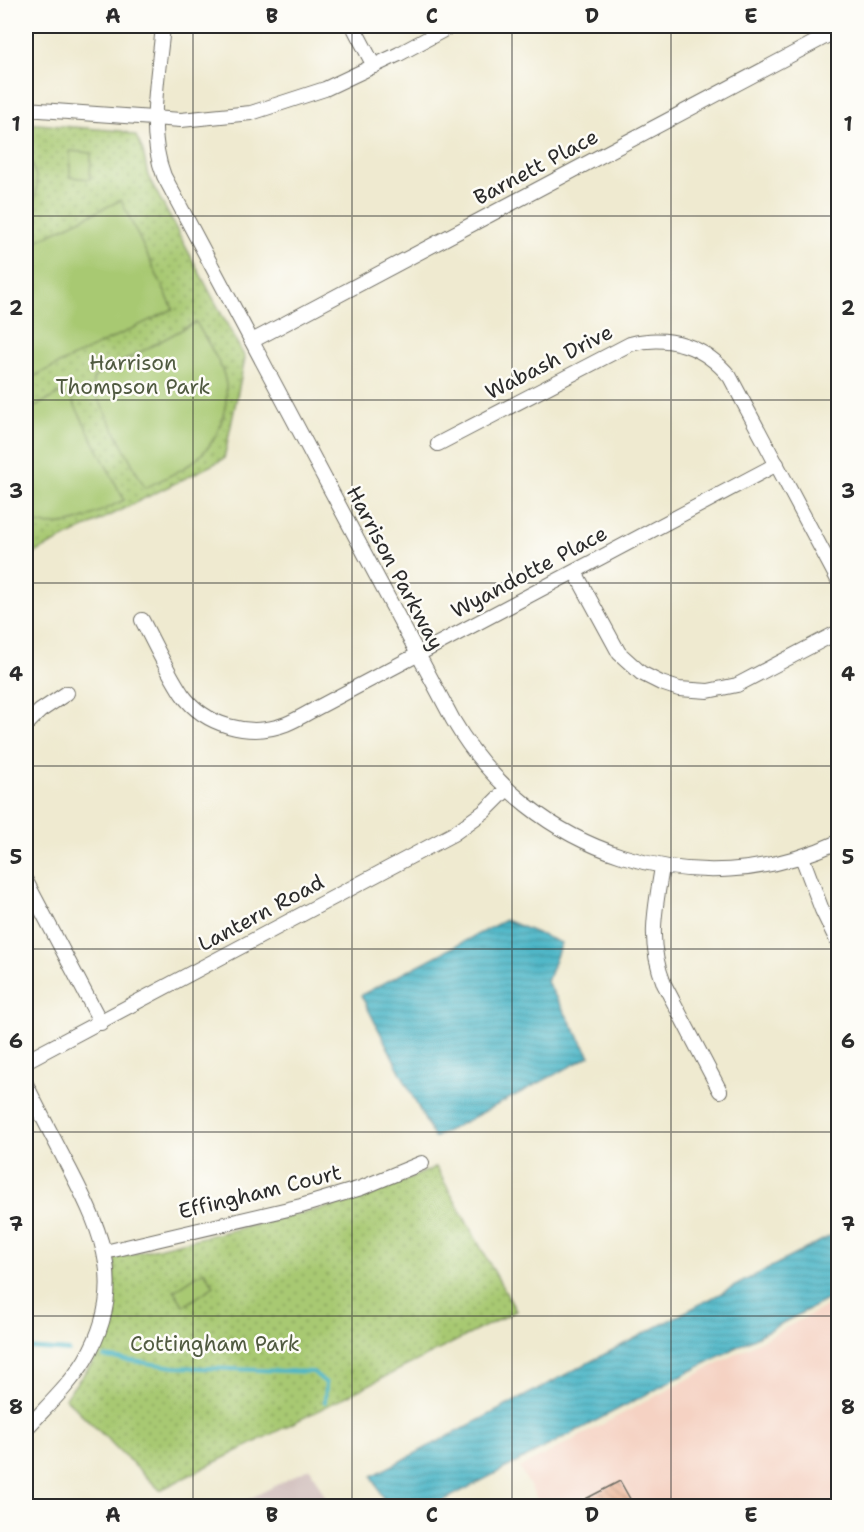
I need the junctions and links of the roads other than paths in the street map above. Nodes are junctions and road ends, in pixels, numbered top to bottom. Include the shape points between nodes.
1 (163, 26) edge
2 (353, 26) edge
3 (451, 26) edge
4 (838, 30) edge
5 (374, 66) junction
6 (26, 110) edge
7 (156, 118) junction
8 (252, 341) junction
9 (438, 444) dead end
10 (777, 464) junction
11 (575, 572) junction
12 (838, 580) edge
13 (142, 620) dead end
14 (838, 632) edge
15 (418, 655) junction
16 (67, 693) dead end
17 (26, 725) edge
18 (507, 789) junction
19 (838, 842) edge
20 (802, 857) junction
21 (662, 867) junction
22 (26, 881) edge
23 (838, 943) edge
24 (101, 1023) junction
25 (26, 1061) edge
26 (26, 1084) edge
27 (720, 1091) dead end
28 (422, 1163) dead end
29 (105, 1252) junction
30 (26, 1430) edge

1 - 7 street, Harrison Parkway
2 - 5 street
3 - 5 street
4 - 8 street, Barnett Place
5 - 7 street via 316,93 250,113 181,120
6 - 7 street
7 - 8 street, Harrison Parkway via 157,154 164,176
8 - 15 street, Harrison Parkway
9 - 10 street, Wabash Drive via 623,347 641,341 668,340 697,349 721,366
10 - 11 street, Wyandotte Place
10 - 12 street, Wabash Drive
11 - 14 street via 619,653 641,673 679,689 708,691 737,685
11 - 15 street, Wyandotte Place
13 - 15 street, Wyandotte Place via 172,677 192,705 213,720 242,729 286,724
15 - 18 street, Harrison Parkway via 463,737
16 - 17 street
18 - 21 street, Harrison Parkway via 541,816 590,844
18 - 24 street, Lantern Road via 453,834
19 - 20 street, Harrison Parkway
20 - 21 street, Harrison Parkway via 745,868
20 - 23 street
21 - 27 street via 653,932 658,969
22 - 24 street
24 - 25 street, Lantern Road
26 - 29 street via 96,1222
28 - 29 street, Effingham Court via 361,1188 301,1206
29 - 30 street via 105,1306 95,1339 80,1367

